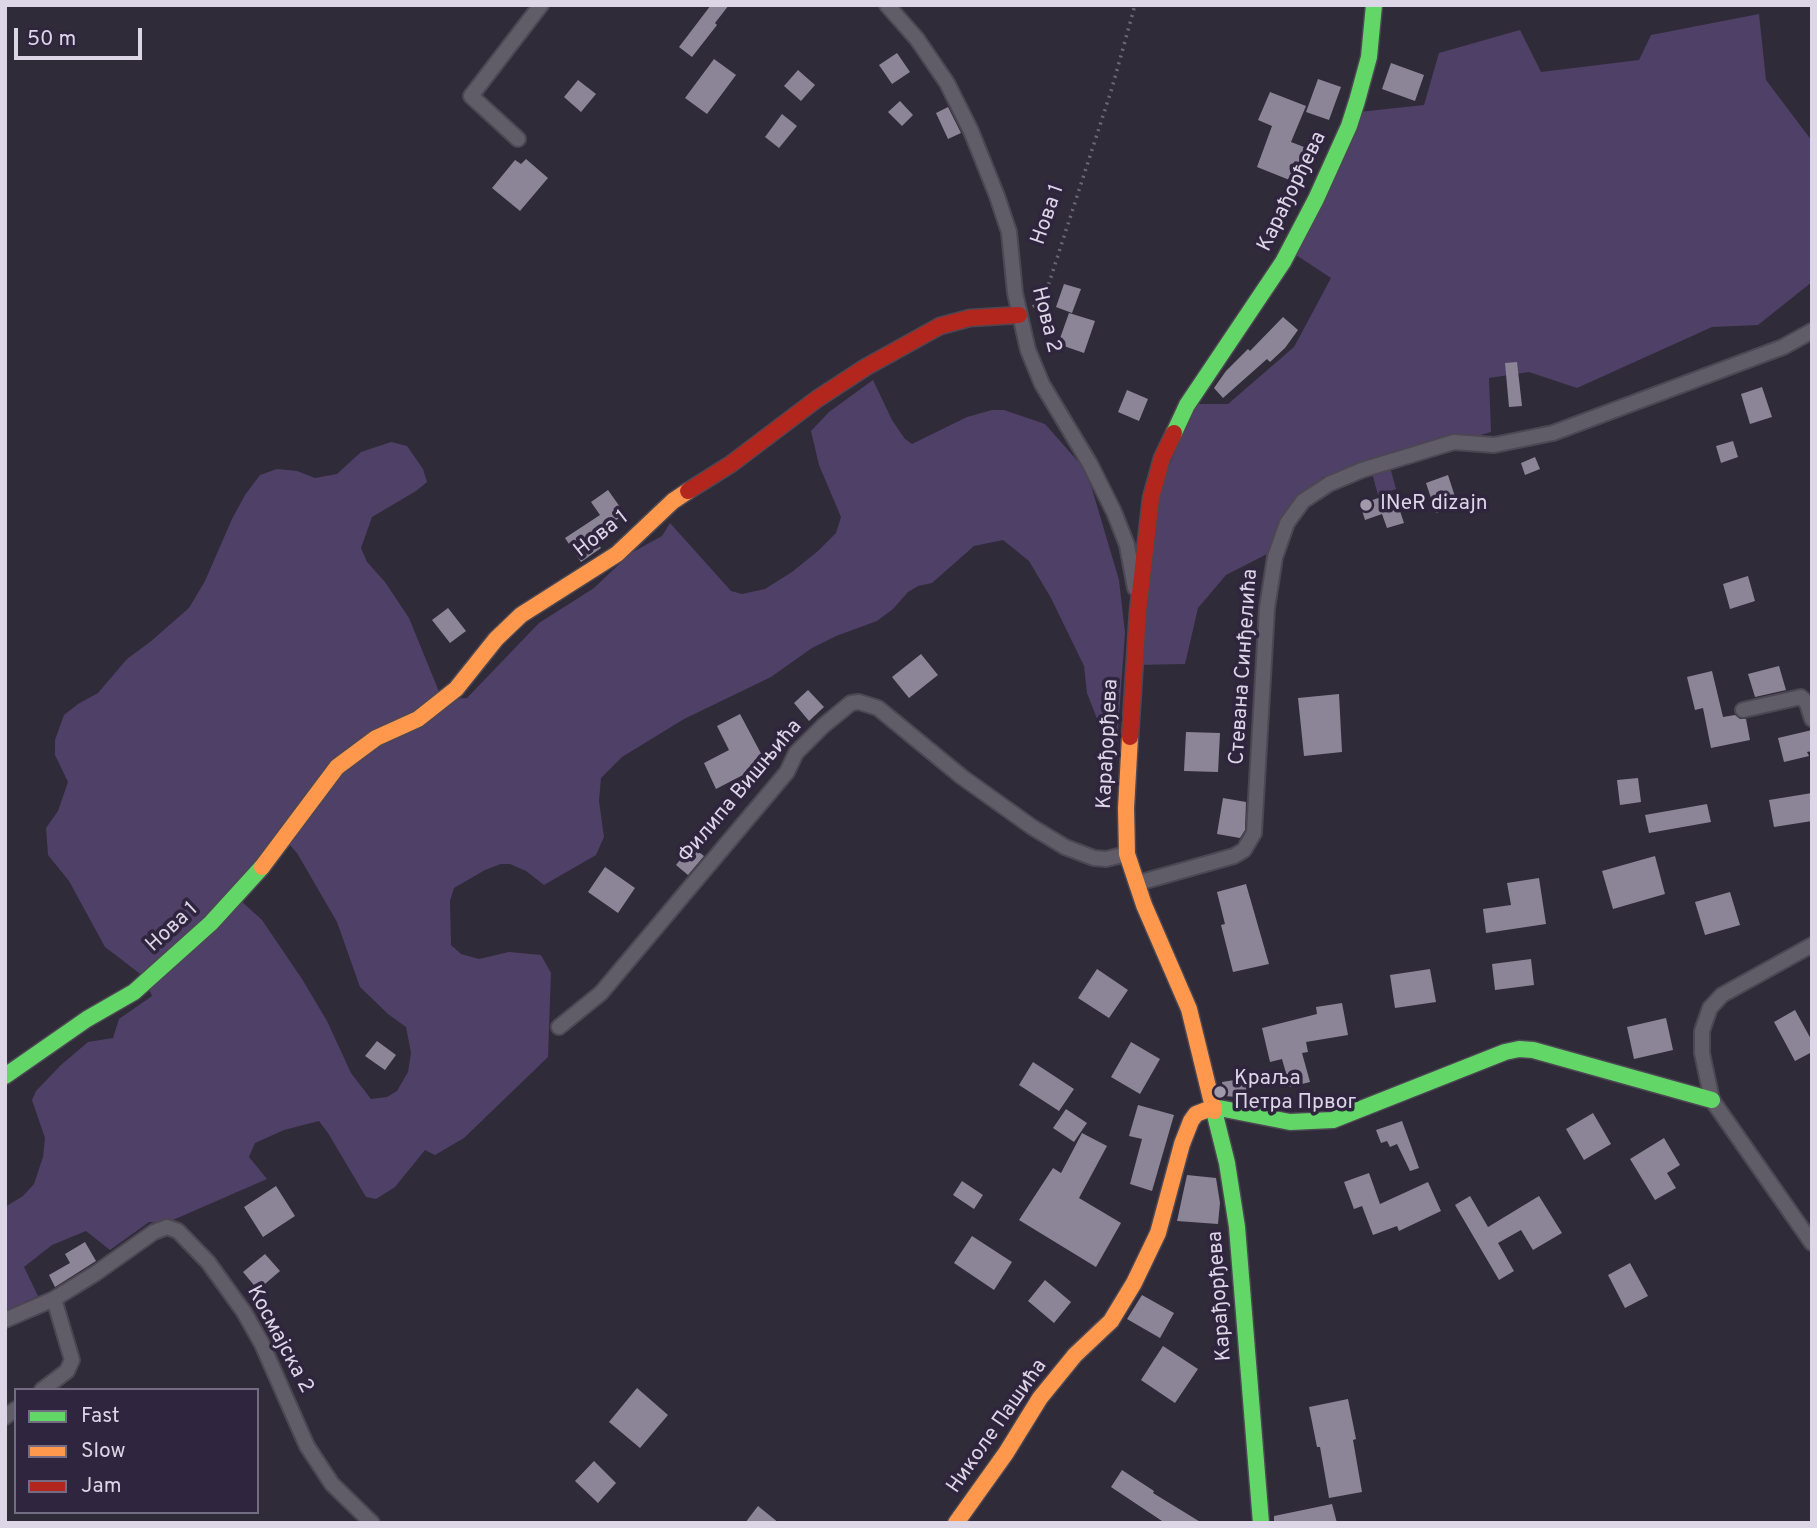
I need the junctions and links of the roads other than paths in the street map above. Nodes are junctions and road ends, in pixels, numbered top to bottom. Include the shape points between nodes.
1 (541, 5) edge
2 (887, 5) edge
3 (1374, 5) edge
4 (518, 139) dead end
5 (1019, 315) junction
6 (1812, 331) edge
7 (1138, 611) junction
8 (1743, 710) dead end
9 (1812, 719) edge
10 (1128, 854) junction
11 (1138, 883) junction
12 (1812, 945) edge
13 (559, 1027) dead end
14 (5, 1076) edge
15 (1712, 1101) junction
16 (1214, 1107) junction
17 (1812, 1243) edge
18 (54, 1299) junction
19 (5, 1320) edge
20 (45, 1388) edge
21 (372, 1523) edge
22 (956, 1523) edge
23 (1261, 1523) edge

1 - 4 street via 471,96
2 - 5 street, Нова 2 via 940,73 971,131 1009,232
3 - 7 street, Карађорђева via 1369,57 1357,101 1316,199 1270,283 1187,405 1162,458 1151,498
5 - 7 street, Нова 2 via 1042,384 1090,464 1127,545
5 - 14 street, Нова 1 via 970,318 940,326 866,367 673,501 617,555 521,615 456,689 418,719 376,738 337,767 257,873 161,968 134,992
6 - 11 street, Стевана Синђелића via 1783,347 1553,433 1494,445 1454,442 1362,470 1303,501 1287,523 1269,595 1254,833 1244,850 1234,856
7 - 10 street, Карађорђева via 1126,808
8 - 9 street via 1801,697
10 - 11 street, Карађорђева
10 - 13 street, Филипа Вишњића via 1094,858 1065,847 962,777 878,708 851,703 796,753 787,772 601,993
11 - 16 street, Карађорђева via 1189,1009
12 - 15 street via 1722,995 1710,1008 1702,1031 1702,1053
15 - 16 street via 1519,1049 1333,1120 1290,1122
15 - 17 street
16 - 22 street, Николе Пашића via 1191,1121 1158,1233 1111,1321 1040,1398
16 - 23 street, Карађорђева via 1237,1227
18 - 19 street, Космајска 2
18 - 20 street via 72,1360 67,1371
18 - 21 street, Космајска 2 via 154,1232 167,1227 178,1231 208,1262 244,1312 307,1446 332,1484

